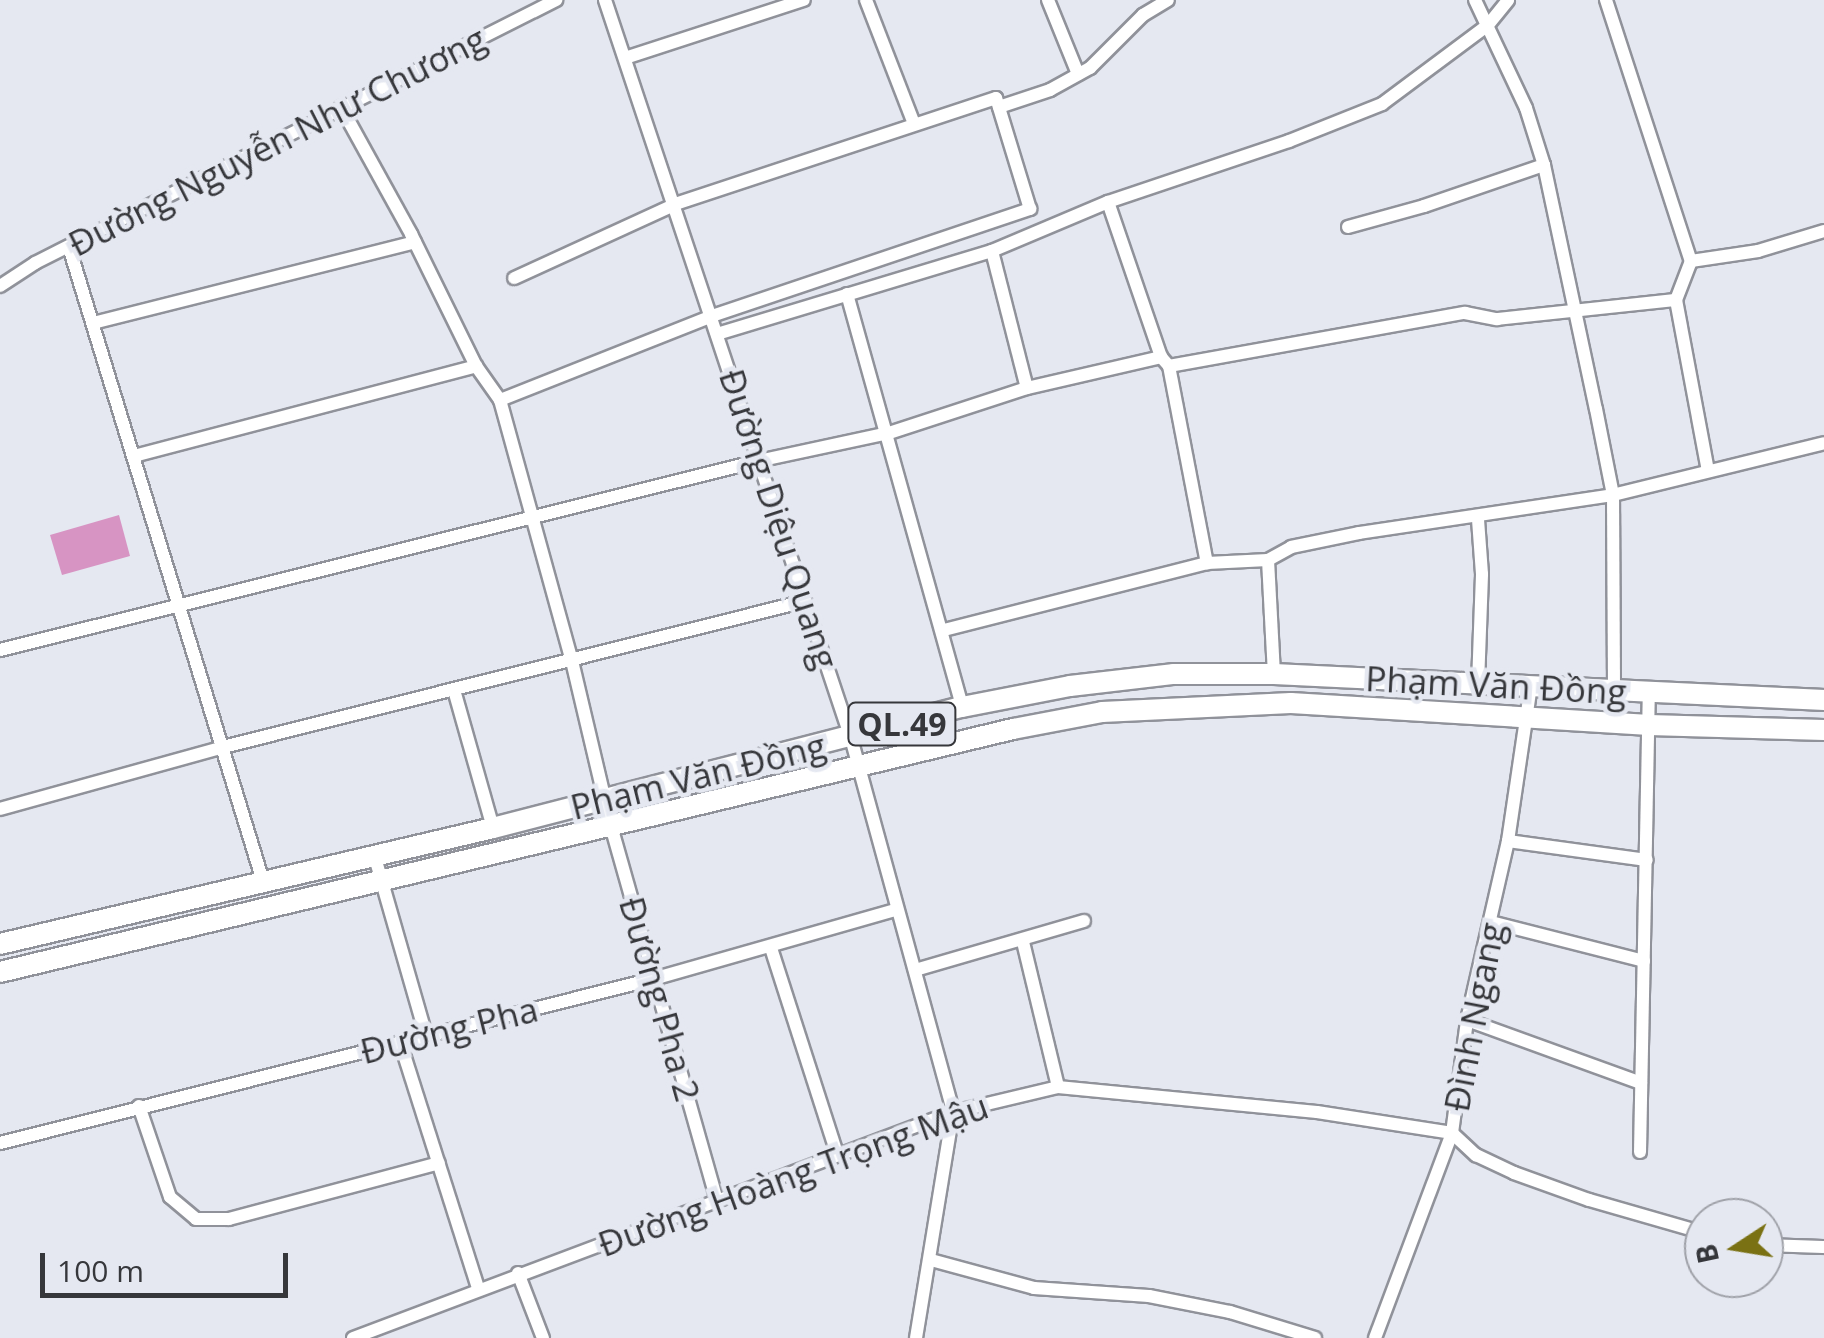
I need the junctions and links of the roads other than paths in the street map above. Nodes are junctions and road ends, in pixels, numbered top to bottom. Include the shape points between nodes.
1 (556, 0) edge
2 (605, 0) edge
3 (804, 0) edge
4 (866, 0) edge
5 (1048, 0) edge
6 (1168, 0) edge
7 (1475, 0) edge
8 (1508, 0) edge
9 (1609, 1) edge
10 (1488, 25) junction
11 (625, 58) junction
12 (1078, 74) junction
13 (340, 107) junction
14 (998, 107) junction
15 (914, 124) junction
16 (1544, 164) junction
17 (1108, 202) junction
18 (676, 204) junction
19 (1348, 227) dead end
20 (1824, 231) edge
21 (415, 242) junction
22 (69, 246) junction
23 (992, 251) junction
24 (1691, 261) junction
25 (514, 278) dead end
26 (0, 286) edge
27 (846, 294) junction
28 (1676, 300) junction
29 (1574, 310) junction
30 (712, 316) junction
31 (93, 323) junction
32 (718, 334) junction
33 (1165, 362) junction
34 (476, 366) junction
35 (1027, 388) junction
36 (500, 400) junction
37 (889, 434) junction
38 (1824, 443) edge
39 (134, 456) junction
40 (758, 461) junction
41 (1708, 470) junction
42 (1613, 495) junction
43 (532, 518) junction
44 (1478, 518) junction
45 (1268, 560) junction
46 (1207, 564) junction
47 (805, 600) junction
48 (180, 605) junction
49 (944, 630) junction
50 (0, 650) edge
51 (572, 661) junction
52 (1274, 674) junction
53 (1478, 684) junction
54 (1531, 685) junction
55 (454, 690) junction
56 (1614, 690) junction
57 (1650, 693) junction
58 (1824, 700) edge
59 (962, 708) junction
60 (1527, 716) junction
61 (1649, 725) junction
62 (1824, 730) edge
63 (852, 738) junction
64 (223, 747) junction
65 (858, 767) junction
66 (604, 798) junction
67 (0, 809) edge
68 (611, 826) junction
69 (493, 828) junction
70 (1508, 840) junction
71 (374, 854) junction
72 (1646, 860) junction
73 (263, 881) junction
74 (382, 882) junction
75 (896, 910) junction
76 (1084, 922) dead end
77 (1491, 922) junction
78 (1023, 942) junction
79 (0, 944) edge
80 (770, 948) junction
81 (1644, 961) junction
82 (915, 970) junction
83 (0, 972) edge
84 (652, 979) junction
85 (1466, 1020) junction
86 (426, 1035) junction
87 (400, 1042) junction
88 (1641, 1083) junction
89 (1058, 1087) junction
90 (139, 1106) junction
91 (953, 1112) junction
92 (1452, 1133) junction
93 (0, 1144) edge
94 (1640, 1152) dead end
95 (837, 1154) junction
96 (438, 1163) junction
97 (716, 1200) junction
98 (1684, 1227) edge
99 (1784, 1245) edge
100 (1824, 1247) edge
101 (931, 1260) junction
102 (518, 1273) junction
103 (478, 1288) junction
104 (354, 1338) edge
105 (543, 1338) edge
106 (916, 1338) edge
107 (1315, 1338) edge
108 (1375, 1338) edge

1 - 13 street, Đường Nguyễn Như Chương
2 - 11 street, Đường Diệu Quang
3 - 11 street
4 - 15 street
5 - 12 street
6 - 12 street
7 - 10 street
8 - 10 street
9 - 24 street
10 - 16 street
10 - 17 street via 1382,104
11 - 18 street, Đường Diệu Quang
12 - 14 street
13 - 21 street
13 - 22 street, Đường Nguyễn Như Chương
14 - 15 street via 996,98
14 - 30 street via 1030,209
15 - 18 street
16 - 19 street
16 - 29 street
17 - 23 street
17 - 33 street
18 - 25 street
18 - 30 street, Đường Diệu Quang
20 - 24 street
21 - 31 street
21 - 34 street
22 - 26 street, Đường Nguyễn Như Chương
22 - 31 street
23 - 27 street
23 - 35 street
24 - 28 street
27 - 32 street
27 - 37 street
28 - 29 street
28 - 41 street
29 - 33 street via 1497,319 1466,313
29 - 42 street
30 - 32 street, Đường Diệu Quang
30 - 36 street
31 - 39 street
32 - 40 street, Đường Diệu Quang
33 - 35 street
33 - 46 street
34 - 36 street
34 - 39 street
35 - 37 street
36 - 43 street, Đường Pha 2
37 - 40 street
37 - 49 street
38 - 41 street
39 - 48 street
40 - 43 street
40 - 47 street, Đường Diệu Quang
41 - 42 street
42 - 44 street
42 - 56 street
43 - 48 street
43 - 51 street, Đường Pha 2
44 - 45 street via 1359,533
44 - 53 street
45 - 46 street
45 - 52 street
46 - 49 street
47 - 51 street
47 - 63 street, Đường Diệu Quang
48 - 50 street
48 - 64 street
49 - 59 street
51 - 55 street
51 - 66 street, Đường Pha 2
52 - 53 main road, Phạm Văn Đồng / QL.49
52 - 59 main road, Phạm Văn Đồng / QL.49 via 1174,674
53 - 54 main road, Phạm Văn Đồng / QL.49
54 - 56 main road, Phạm Văn Đồng / QL.49
54 - 60 street, Đình Ngang
55 - 64 street
55 - 69 street
56 - 57 main road, Phạm Văn Đồng / QL.49
57 - 58 main road, Phạm Văn Đồng / QL.49
57 - 61 street
59 - 63 main road, Phạm Văn Đồng / QL.49
60 - 61 main road, Phạm Văn Đồng / QL.49
60 - 65 main road, Phạm Văn Đồng / QL.49 via 1291,703 1102,712
60 - 70 street, Đình Ngang
61 - 62 main road, Phạm Văn Đồng / QL.49
61 - 72 street
63 - 65 street, Đường Diệu Quang
63 - 66 main road, Phạm Văn Đồng / QL.49
64 - 67 street
64 - 73 street
65 - 68 main road, Phạm Văn Đồng / QL.49
65 - 75 street, Đường Diệu Quang
66 - 68 street, Đường Pha 2
66 - 69 main road, Phạm Văn Đồng / QL.49
68 - 74 main road, Phạm Văn Đồng / QL.49
68 - 84 street, Đường Pha 2
69 - 71 main road, Phạm Văn Đồng / QL.49
70 - 72 street
70 - 77 street, Đình Ngang
71 - 73 main road, Phạm Văn Đồng / QL.49
71 - 74 street
72 - 81 street
73 - 79 main road, Phạm Văn Đồng / QL.49
74 - 83 main road, Phạm Văn Đồng / QL.49
74 - 86 street
75 - 80 street, Đường Pha
75 - 82 street, Đường Diệu Quang
76 - 78 street
77 - 81 street
77 - 85 street, Đình Ngang
78 - 82 street
78 - 89 street
80 - 84 street, Đường Pha
80 - 95 street
81 - 88 street
82 - 91 street, Đường Diệu Quang
84 - 86 street, Đường Pha
84 - 97 street, Đường Pha 2
85 - 88 street
85 - 92 street, Đình Ngang
86 - 87 street, Đường Pha
87 - 90 street, Đường Pha
87 - 96 street
88 - 94 street
89 - 91 street, Đường Hoàng Trọng Mậu
89 - 92 street, Đường Hoàng Trọng Mậu via 1317,1112
90 - 93 street, Đường Pha
90 - 96 street via 170,1197 196,1219 229,1219
91 - 95 street, Đường Hoàng Trọng Mậu
91 - 101 street, Đường Diệu Quang
92 - 98 street, Đường Hoàng Trọng Mậu via 1476,1155 1514,1173
92 - 108 street, Đình Ngang
95 - 97 street, Đường Hoàng Trọng Mậu
96 - 103 street
97 - 102 street, Đường Hoàng Trọng Mậu
99 - 100 street
101 - 106 street, Đường Diệu Quang
101 - 107 street via 1034,1288 1150,1296 1230,1312
102 - 103 street, Đường Hoàng Trọng Mậu
102 - 105 street
103 - 104 street, Đường Hoàng Trọng Mậu

